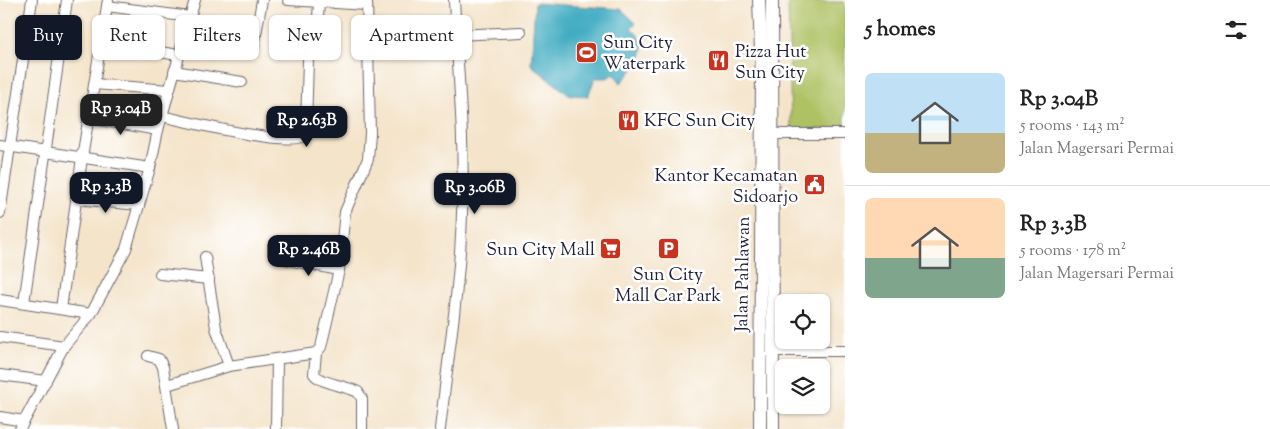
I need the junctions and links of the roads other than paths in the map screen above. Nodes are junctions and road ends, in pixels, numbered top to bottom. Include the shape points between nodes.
1 (32, 0) edge
2 (67, 0) edge
3 (195, 0) edge
4 (262, 0) edge
5 (288, 0) edge
6 (454, 0) edge
7 (759, 0) edge
8 (772, 0) edge
9 (308, 1) edge
10 (367, 2) edge
11 (108, 3) edge
12 (319, 3) junction
13 (178, 15) edge
14 (191, 15) edge
15 (455, 15) edge
16 (259, 17) edge
17 (521, 32) dead end
18 (472, 34) edge
19 (98, 60) edge
20 (177, 60) edge
21 (457, 60) edge
22 (174, 71) junction
23 (242, 82) dead end
24 (94, 84) junction
25 (169, 90) junction
26 (162, 116) junction
27 (88, 118) junction
28 (158, 130) junction
29 (773, 134) junction
30 (845, 134) edge
31 (0, 145) edge
32 (11, 146) junction
33 (46, 152) junction
34 (82, 158) junction
35 (150, 168) junction
36 (76, 199) junction
37 (139, 205) junction
38 (0, 214) edge
39 (205, 257) dead end
40 (284, 259) dead end
41 (339, 270) junction
42 (160, 274) dead end
43 (209, 280) junction
44 (0, 300) edge
45 (24, 304) junction
46 (61, 310) junction
47 (91, 314) junction
48 (0, 337) edge
49 (64, 346) junction
50 (845, 350) edge
51 (773, 351) junction
52 (316, 353) junction
53 (148, 356) dead end
54 (276, 359) junction
55 (229, 366) junction
56 (0, 375) edge
57 (46, 381) junction
58 (167, 385) junction
59 (759, 390) junction
60 (773, 391) junction
61 (766, 409) junction
62 (0, 417) edge
63 (22, 425) edge
64 (173, 429) edge
65 (276, 429) edge
66 (362, 429) edge
67 (440, 429) edge
68 (760, 429) edge
69 (773, 429) edge

1 - 32 street
2 - 33 street
3 - 14 street
4 - 16 street
5 - 9 street
6 - 15 street
7 - 59 main road, Jalan Pahlawan via 762,96
8 - 29 main road, Jalan Pahlawan
9 - 12 street
10 - 12 street
10 - 41 street via 368,159 345,212
11 - 13 street
12 - 26 street via 317,31 308,60 306,126 302,137 289,139 217,129
17 - 18 street
19 - 24 street
20 - 22 street
21 - 67 street via 462,213 458,277
22 - 23 street
22 - 25 street
24 - 25 street
24 - 27 street
25 - 26 street
26 - 28 street
27 - 28 street
27 - 34 street
28 - 35 street
29 - 30 street
29 - 51 main road, Jalan Pahlawan
31 - 32 street
32 - 33 street
32 - 38 street
33 - 34 street
33 - 45 street
34 - 35 street
34 - 36 street
35 - 37 street
36 - 37 street
36 - 46 street
37 - 47 street via 126,249
39 - 43 street
40 - 41 street
41 - 52 street via 321,348
42 - 43 street
43 - 55 street via 216,328
44 - 45 street
45 - 46 street
46 - 47 street
47 - 49 street
48 - 49 street
49 - 57 street
50 - 51 street
51 - 60 main road, Jalan Pahlawan
52 - 54 street
52 - 66 street via 316,378 358,392 362,399
53 - 58 street via 159,359
54 - 55 street
54 - 65 street
55 - 58 street
56 - 57 street
57 - 63 street
58 - 64 street
59 - 60 main road
59 - 61 main road, Jalan Pahlawan
60 - 61 main road, Jalan Pahlawan
61 - 68 main road, Jalan Pahlawan
61 - 69 main road, Jalan Pahlawan
62 - 63 street

